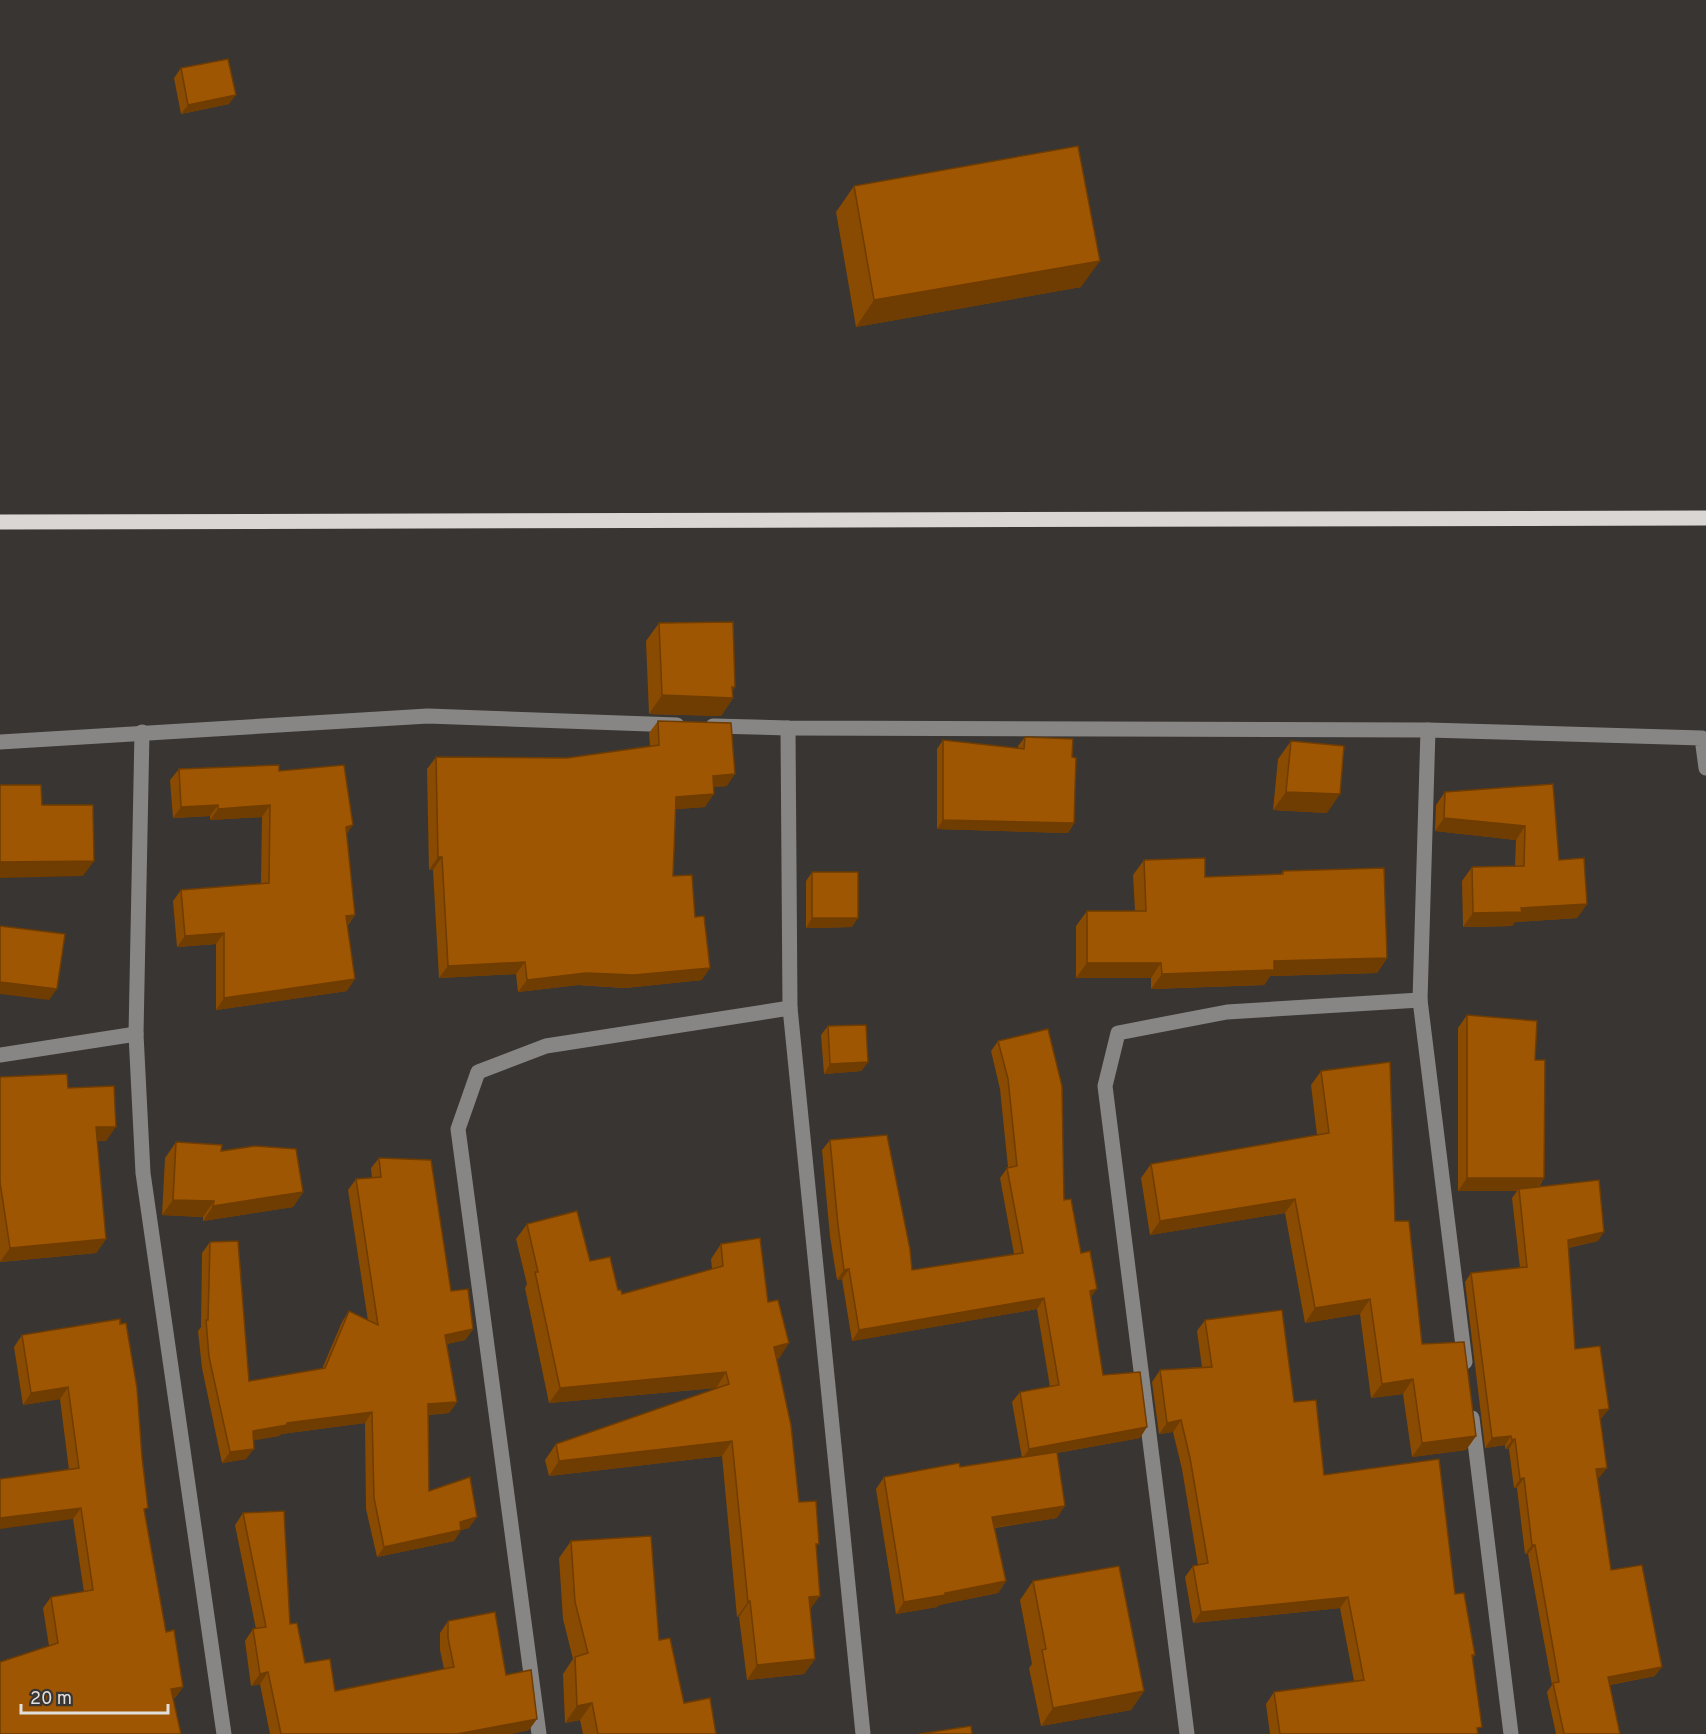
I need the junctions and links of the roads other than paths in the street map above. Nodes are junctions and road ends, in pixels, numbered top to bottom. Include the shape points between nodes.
1 (1706, 518) edge
2 (0, 522) edge
3 (788, 728) junction
4 (1428, 730) junction
5 (142, 732) junction
6 (0, 742) edge
7 (1706, 768) edge
8 (1420, 1000) junction
9 (790, 1008) junction
10 (136, 1034) junction
11 (0, 1055) edge
12 (1467, 1379) edge
13 (1470, 1402) edge
14 (224, 1734) edge
15 (539, 1734) edge
16 (863, 1734) edge
17 (1187, 1734) edge
18 (1510, 1734) edge

1 - 2 main road
3 - 4 street
3 - 5 street via 428,716
3 - 9 street
4 - 7 street via 1702,738
4 - 8 street
5 - 6 street
5 - 10 street
8 - 12 street
8 - 17 street via 1227,1012 1118,1033 1105,1086
9 - 15 street via 546,1046 478,1072 458,1129
9 - 16 street
10 - 11 street
10 - 14 street via 143,1173
13 - 18 street

